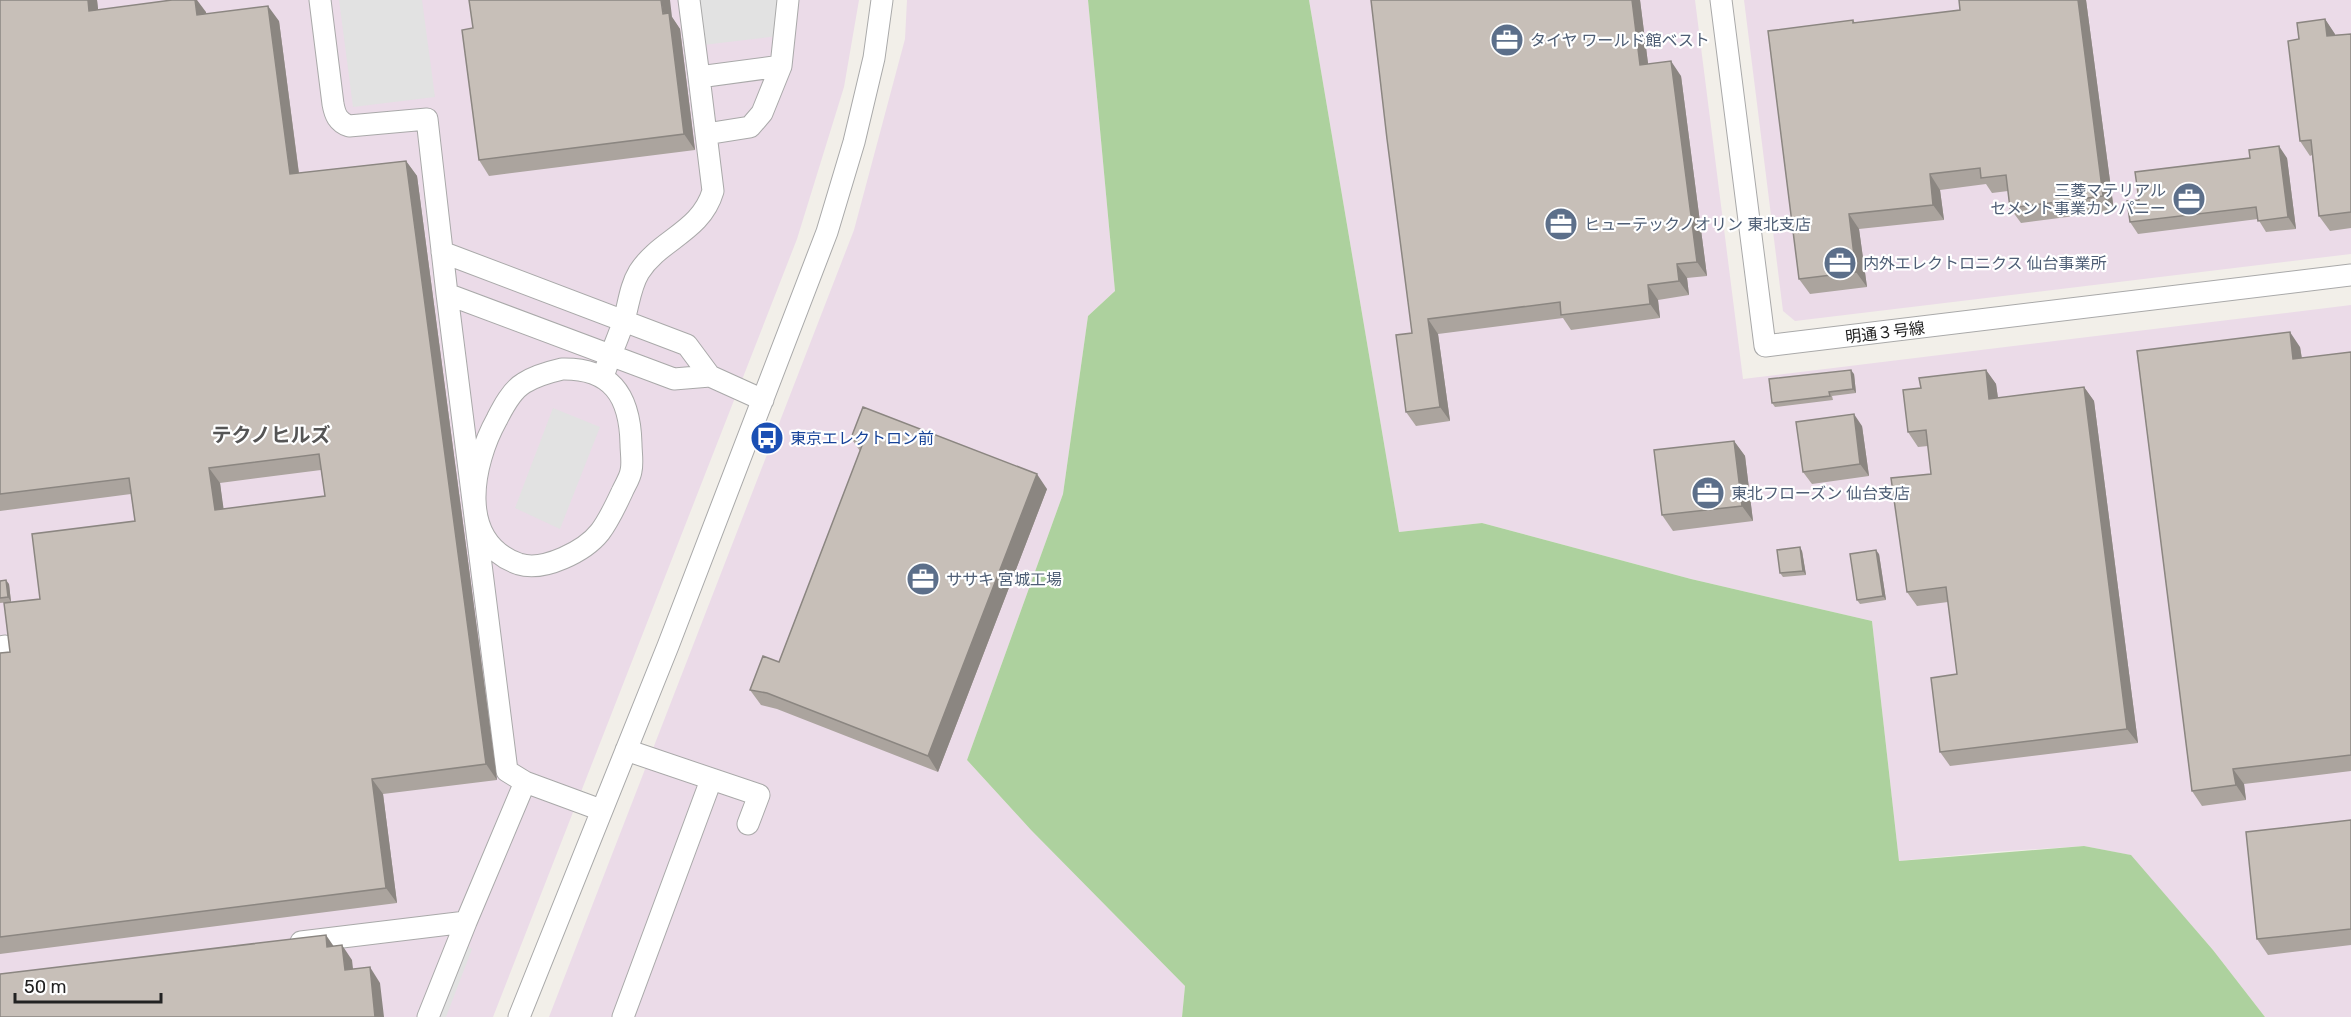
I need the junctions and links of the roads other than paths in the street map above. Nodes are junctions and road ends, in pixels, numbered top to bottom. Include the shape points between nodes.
1 (320, 0) edge
2 (689, 0) edge
3 (788, 0) edge
4 (882, 0) edge
5 (1721, 0) edge
6 (781, 66) junction
7 (699, 77) junction
8 (706, 134) junction
9 (441, 252) junction
10 (2351, 274) edge
11 (447, 294) junction
12 (624, 321) junction
13 (610, 354) junction
14 (603, 376) junction
15 (710, 376) junction
16 (762, 400) junction
17 (474, 504) junction
18 (626, 750) junction
19 (711, 780) junction
20 (525, 782) junction
21 (601, 810) junction
22 (748, 824) dead end
23 (466, 922) junction
24 (280, 945) edge
25 (428, 1017) edge
26 (519, 1017) edge
27 (623, 1017) edge

1 - 9 street via 333,104 341,123 349,126 427,119
2 - 7 street
3 - 6 street
4 - 16 street via 874,58 854,142 827,232
5 - 10 street, 明通３号線 via 1765,346
6 - 7 street
6 - 8 street via 762,113 750,128
7 - 8 street
8 - 12 street via 712,191 709,204 701,216 640,270 632,285
9 - 11 street
9 - 12 street
11 - 13 street
11 - 17 street
12 - 13 street
12 - 15 street via 687,345
13 - 14 street
13 - 15 street via 675,379
14 - 17 street via 582,369 562,369 522,384 503,407 485,440 475,475
14 - 17 street via 616,387 625,406 631,430 631,471 599,533 572,554 546,566 520,564 498,552 482,532
15 - 16 street
16 - 18 street
17 - 20 street via 507,771
18 - 19 street
18 - 21 street
19 - 22 street via 759,795
19 - 27 street
20 - 21 street
20 - 23 street
21 - 26 street
23 - 24 street
23 - 25 street

